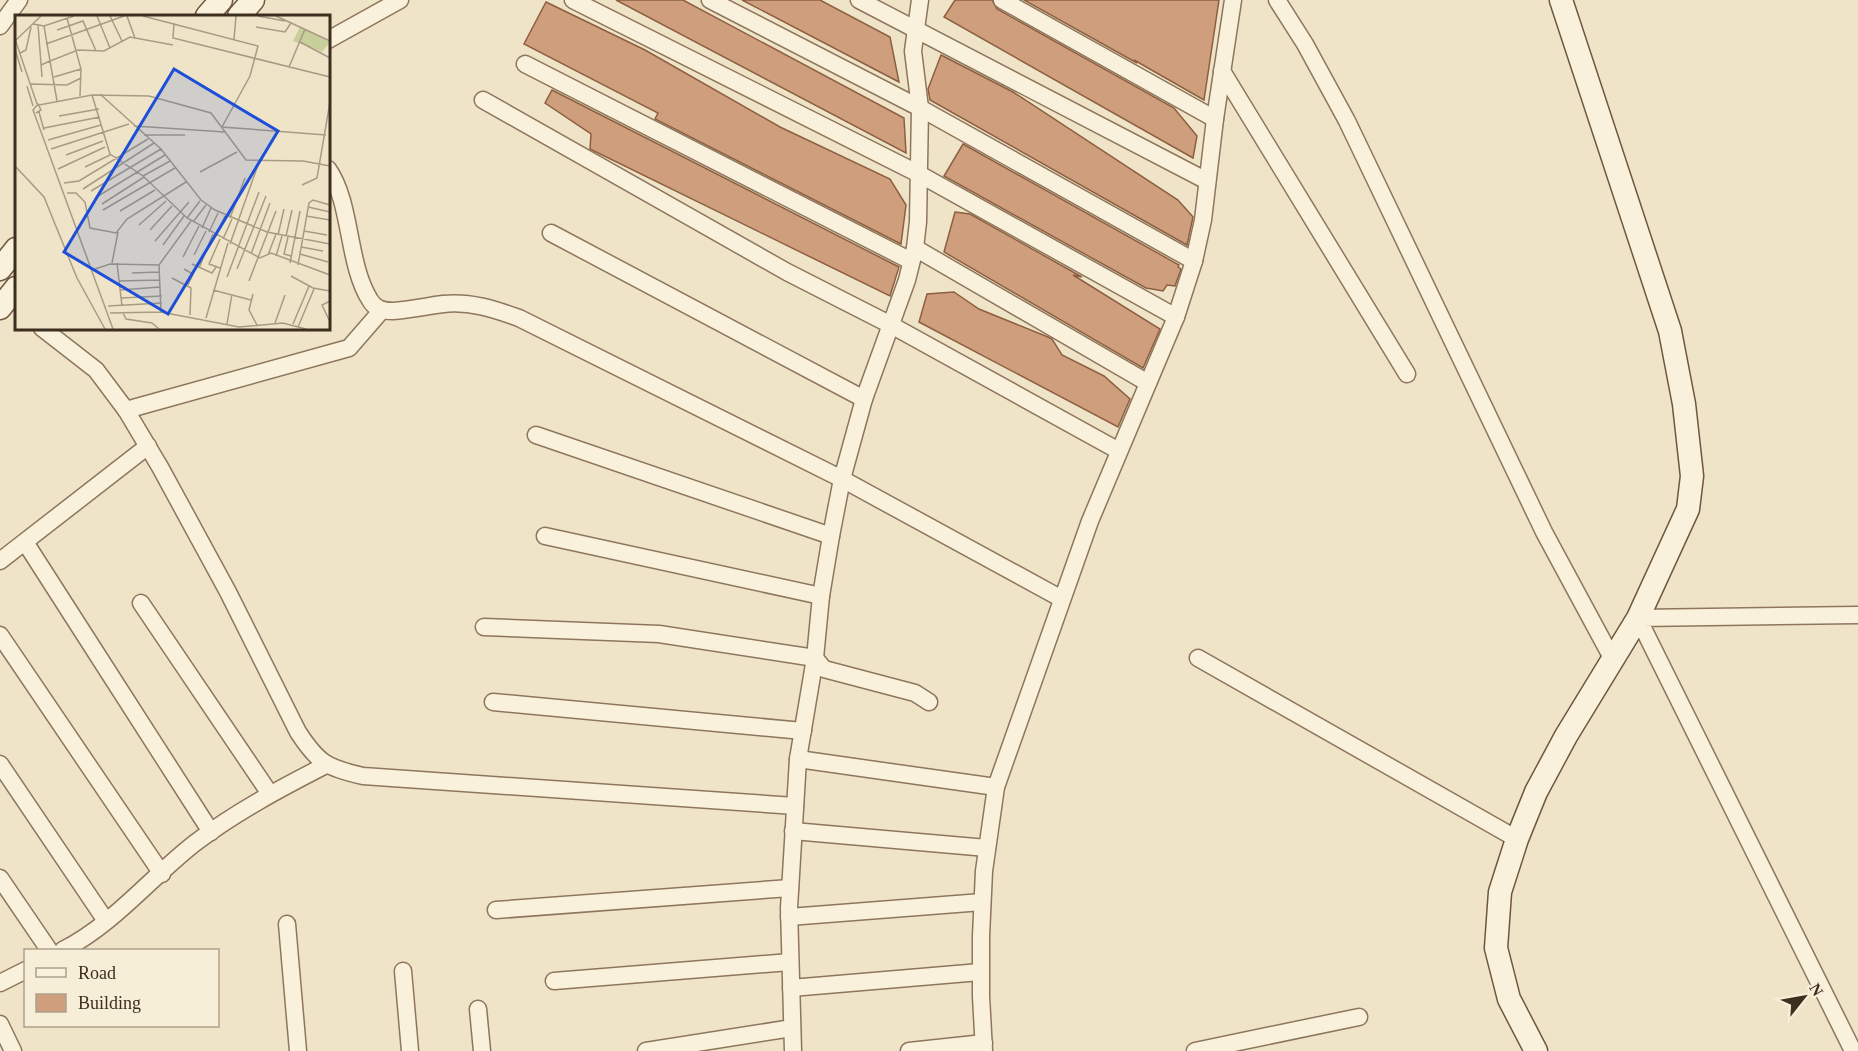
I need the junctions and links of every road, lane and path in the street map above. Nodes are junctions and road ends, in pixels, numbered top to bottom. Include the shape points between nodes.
1 (19, 0) edge
2 (221, 0) edge
3 (253, 0) edge
4 (400, 0) edge
5 (573, 0) edge
6 (711, 0) edge
7 (859, 0) edge
8 (920, 0) edge
9 (1002, 0) edge
10 (1233, 0) edge
11 (1277, 0) edge
12 (1561, 0) edge
13 (208, 15) edge
14 (240, 15) edge
15 (0, 26) edge
16 (916, 29) junction
17 (330, 39) edge
18 (525, 64) dead end
19 (1222, 71) junction
20 (483, 100) dead end
21 (920, 108) junction
22 (1215, 119) junction
23 (330, 173) edge
24 (919, 174) junction
25 (1207, 181) junction
26 (552, 233) dead end
27 (15, 250) edge
28 (913, 254) junction
29 (1194, 261) junction
30 (0, 269) edge
31 (382, 310) junction
32 (1176, 317) junction
33 (891, 325) junction
34 (45, 330) edge
35 (1407, 374) dead end
36 (1148, 383) junction
37 (864, 399) junction
38 (126, 410) junction
39 (536, 435) dead end
40 (148, 446) junction
41 (1119, 451) junction
42 (842, 479) junction
43 (545, 536) dead end
44 (831, 536) junction
45 (25, 542) junction
46 (0, 561) edge
47 (821, 596) junction
48 (1062, 599) junction
49 (141, 603) dead end
50 (1858, 615) edge
51 (1638, 618) junction
52 (484, 627) dead end
53 (0, 635) edge
54 (815, 658) junction
55 (1198, 658) dead end
56 (1612, 658) junction
57 (493, 702) dead end
58 (929, 702) dead end
59 (803, 731) junction
60 (798, 759) junction
61 (0, 764) edge
62 (326, 765) junction
63 (996, 787) junction
64 (270, 794) junction
65 (795, 806) junction
66 (794, 831) junction
67 (211, 832) junction
68 (1517, 839) junction
69 (987, 848) junction
70 (162, 874) junction
71 (0, 878) edge
72 (790, 888) junction
73 (982, 902) junction
74 (496, 910) dead end
75 (789, 917) junction
76 (106, 921) junction
77 (287, 924) dead end
78 (48, 949) edge
79 (66, 949) edge
80 (790, 962) junction
81 (24, 971) edge
82 (403, 971) dead end
83 (980, 972) junction
84 (554, 981) dead end
85 (0, 983) edge
86 (791, 988) junction
87 (478, 1009) dead end
88 (1359, 1017) dead end
89 (0, 1024) edge
90 (792, 1028) junction
91 (984, 1047) edge
92 (1531, 1050) edge
93 (14, 1051) edge
94 (298, 1051) edge
95 (410, 1051) edge
96 (482, 1051) edge
97 (646, 1051) edge
98 (793, 1051) edge
99 (909, 1051) edge
100 (1195, 1051) edge
101 (1853, 1051) edge

1 - 15 street
2 - 13 street
3 - 14 street
4 - 17 street
5 - 24 street
6 - 21 street
7 - 16 street
8 - 16 street
9 - 22 street
10 - 19 street
11 - 56 street via 1347,121 1544,532
12 - 51 street via 1670,331 1688,436 1692,476 1688,509
16 - 21 street via 913,51
16 - 25 street
18 - 28 street
19 - 22 street
19 - 35 street
20 - 33 street via 787,272
21 - 24 street
21 - 29 street
22 - 25 street
23 - 31 street via 360,279 370,301
24 - 28 street
24 - 32 street
25 - 29 street
26 - 37 street
27 - 30 street
28 - 33 street
28 - 36 street
29 - 32 street
31 - 38 street via 349,348
31 - 42 street via 465,303 519,318
32 - 36 street
33 - 37 street
33 - 41 street
34 - 38 street via 96,370
36 - 41 street
37 - 42 street
38 - 40 street
39 - 44 street
40 - 45 street
40 - 62 street via 228,592 298,732 310,751
41 - 48 street
42 - 44 street
42 - 48 street
43 - 47 street
44 - 47 street
45 - 46 street
45 - 67 street
47 - 54 street
48 - 63 street
49 - 64 street
50 - 51 street
51 - 56 street
51 - 101 street
52 - 54 street via 659,634
53 - 70 street
54 - 58 street via 824,669 915,693
54 - 59 street
55 - 68 street
56 - 68 street via 1536,792
57 - 59 street
59 - 60 street
60 - 63 street
60 - 65 street
61 - 76 street
62 - 64 street
62 - 65 street via 363,776
63 - 69 street
64 - 67 street
65 - 66 street
66 - 69 street
66 - 72 street
67 - 70 street
68 - 92 street via 1500,892 1496,948 1509,999
69 - 73 street
70 - 76 street
71 - 78 street
72 - 74 street
72 - 75 street
73 - 75 street
73 - 83 street
75 - 80 street
76 - 79 street
77 - 94 street
80 - 84 street
80 - 86 street
81 - 85 street
82 - 95 street
83 - 86 street
83 - 91 street
86 - 90 street
87 - 96 street
88 - 100 street
89 - 93 street
90 - 97 street
90 - 98 street
91 - 99 street

